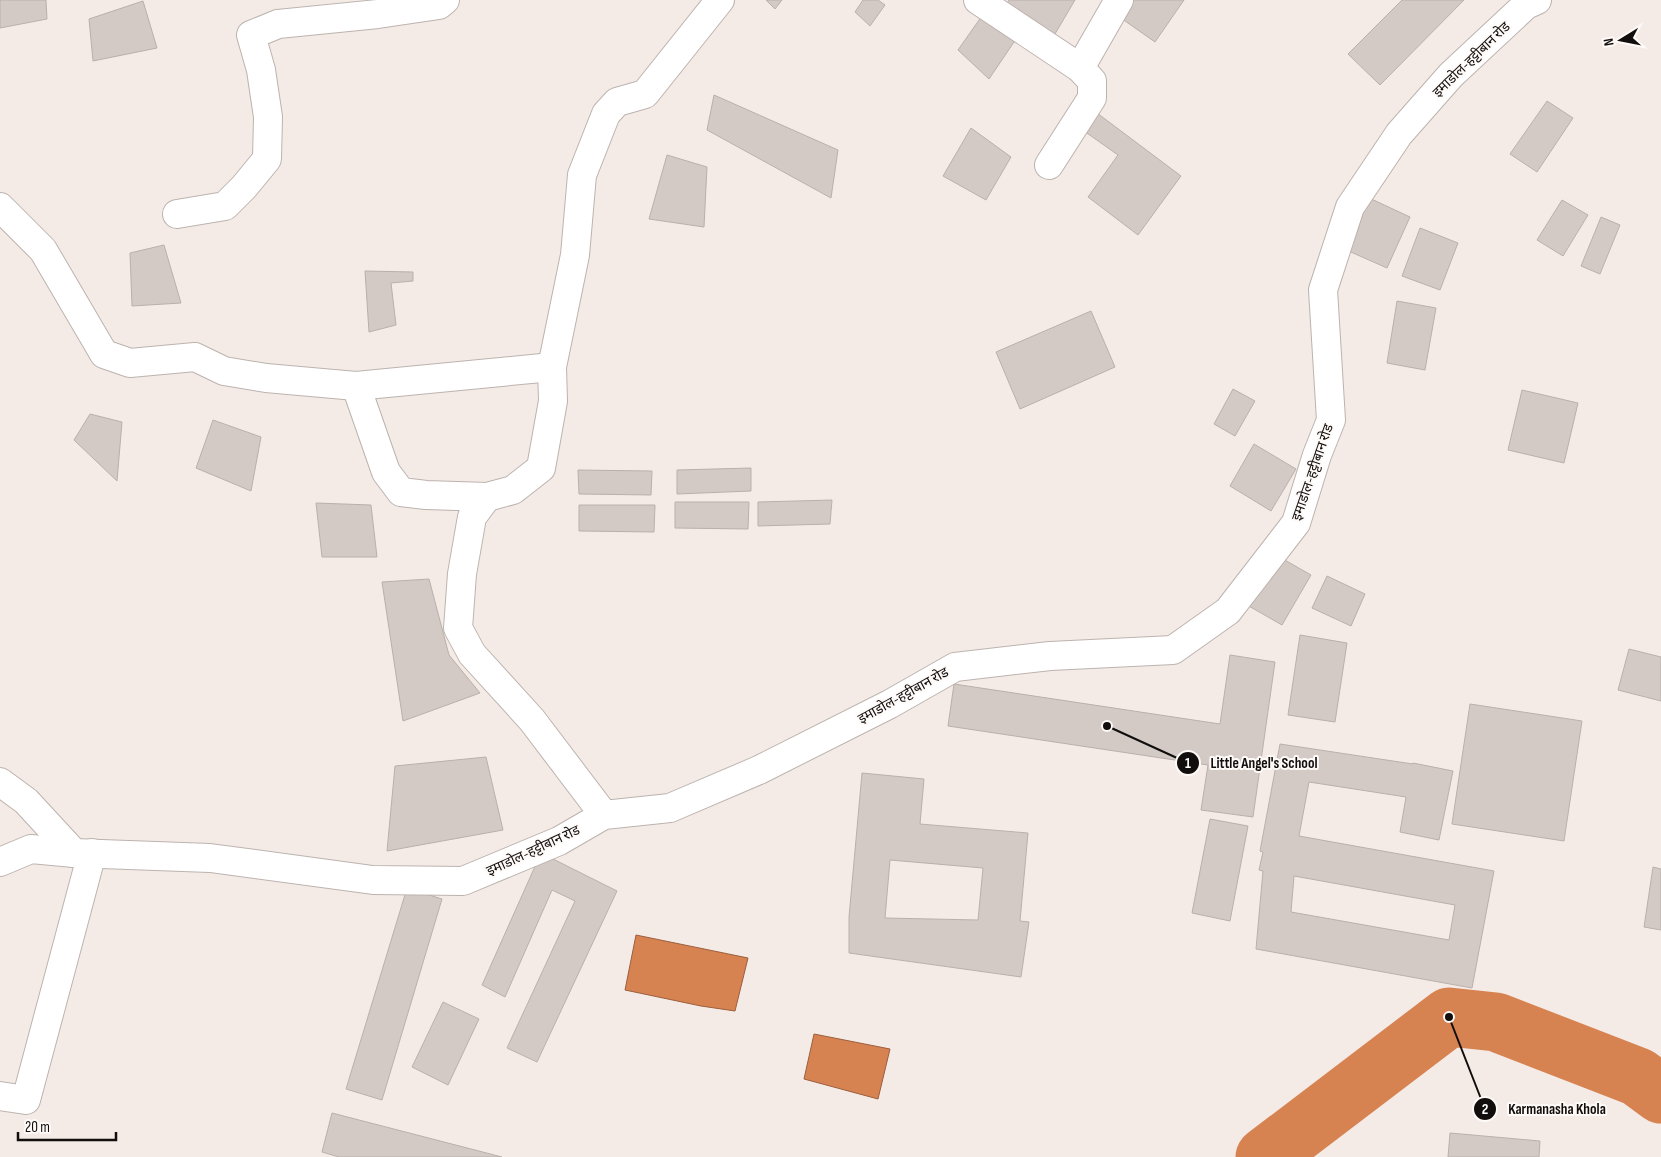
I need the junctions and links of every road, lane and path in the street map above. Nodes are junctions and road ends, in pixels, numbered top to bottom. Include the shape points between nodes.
1 (445, 0) edge
2 (720, 0) edge
3 (978, 0) edge
4 (1119, 0) edge
5 (1529, 2) edge
6 (1080, 68) junction
7 (1050, 166) dead end
8 (0, 206) edge
9 (178, 214) dead end
10 (552, 367) junction
11 (356, 386) junction
12 (487, 497) junction
13 (0, 782) edge
14 (604, 815) junction
15 (83, 853) junction
16 (0, 862) edge
17 (0, 1096) edge

1 - 9 street via 439,5 378,14 278,24 251,35 261,70 268,116 267,159 225,206
2 - 10 street via 645,94 617,102 606,114 582,176 575,255
3 - 6 street
4 - 6 street
5 - 14 street, इमाडोल-हट्टीबान रोड via 1425,104 1399,134 1350,207 1323,290 1331,420 1296,523 1228,611 1173,650 1050,656 955,667 890,704 759,770 670,808
6 - 7 street via 1092,81 1092,98
8 - 11 street via 44,250 104,354 130,363 195,357 224,371
10 - 11 street
10 - 12 street via 554,401 541,468 513,490
11 - 12 street via 386,472 401,492
12 - 14 street via 472,517 462,574 458,628 472,654 532,720
13 - 15 street
14 - 15 street, इमाडोल-हट्टीबान रोड via 559,841 463,881 374,880 210,858
15 - 16 street, इमाडोल-हट्टीबान रोड via 31,848
15 - 17 street via 26,1100

